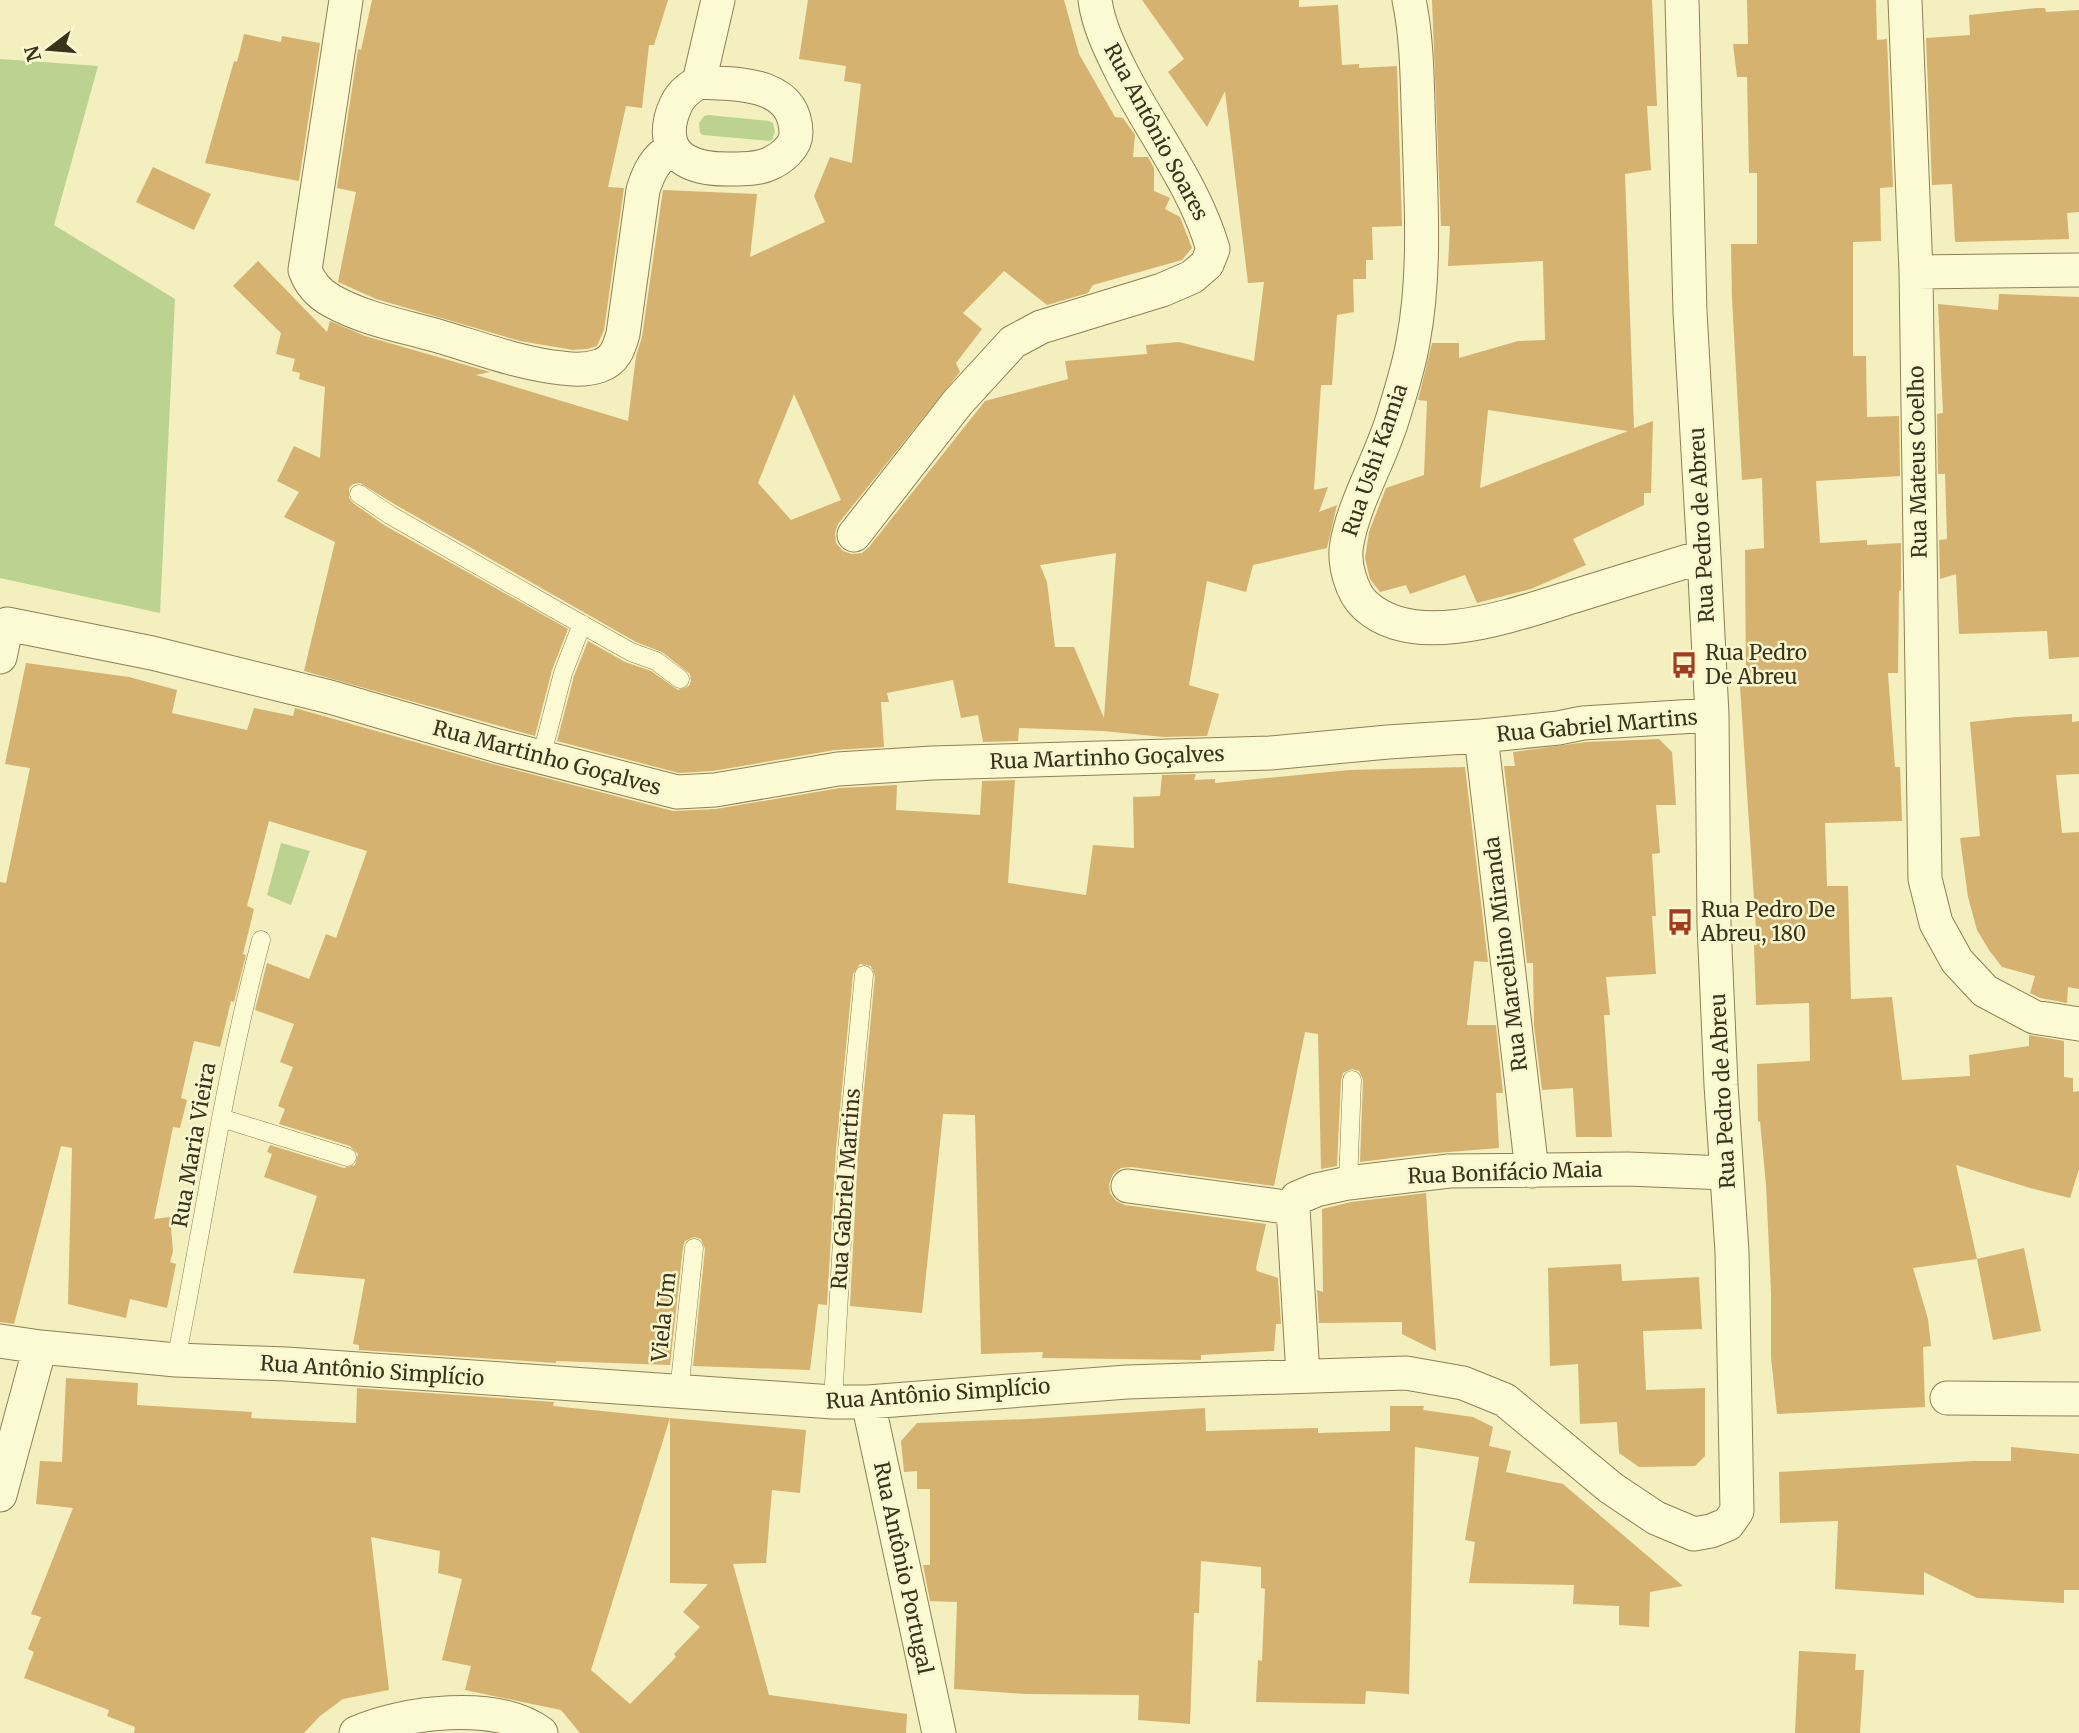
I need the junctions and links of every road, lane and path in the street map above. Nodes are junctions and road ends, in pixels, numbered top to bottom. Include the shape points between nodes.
1 (346, 0) edge
2 (718, 0) edge
3 (1095, 0) edge
4 (1409, 0) edge
5 (1682, 0) edge
6 (1905, 0) edge
7 (699, 82) junction
8 (672, 148) junction
9 (2079, 270) edge
10 (1916, 272) junction
11 (359, 494) dead end
12 (854, 535) dead end
13 (1704, 556) junction
14 (3, 623) edge
15 (582, 624) junction
16 (0, 657) edge
17 (680, 679) dead end
18 (1712, 715) junction
19 (1481, 736) junction
20 (541, 758) junction
21 (261, 940) dead end
22 (864, 975) dead end
23 (2079, 1024) edge
24 (1352, 1080) dead end
25 (220, 1118) junction
26 (347, 1157) dead end
27 (1532, 1171) junction
28 (1726, 1173) junction
29 (1348, 1183) junction
30 (1128, 1186) dead end
31 (1293, 1208) junction
32 (694, 1248) dead end
33 (0, 1341) edge
34 (40, 1347) junction
35 (176, 1360) junction
36 (1303, 1376) junction
37 (679, 1392) junction
38 (1947, 1398) dead end
39 (2079, 1399) edge
40 (833, 1402) junction
41 (868, 1402) junction
42 (0, 1495) edge
43 (1737, 1511) joint
44 (481, 1723) edge
45 (356, 1733) edge
46 (541, 1733) edge
47 (939, 1733) edge

1 - 8 street via 305,270 316,290 331,301 535,363 583,370 602,366 621,341 643,190 654,163
2 - 7 street
3 - 12 street, Rua Antônio Soares via 1117,62 1202,216 1213,249 1207,264 1192,277 1162,290 1041,327 1013,342 958,402
4 - 13 street, Rua Ushi Kamia via 1418,91 1420,270 1413,342 1394,416 1346,544 1354,591 1364,605 1391,621 1452,627 1495,621
5 - 13 street, Rua Pedro de Abreu via 1690,312
6 - 10 street, Rua Mateus Coelho
7 - 8 street via 683,91 674,106 669,129
7 - 8 street via 776,94 796,121 796,139 770,164 749,169 710,170 688,163
9 - 10 street
10 - 23 street, Rua Mateus Coelho via 1925,879 1936,923 1957,961 1985,990 2034,1017
11 - 15 lane
13 - 18 street, Rua Pedro de Abreu
14 - 16 street
14 - 20 street, Rua Martinho Goçalves via 152,653 330,697
15 - 17 lane via 656,661
15 - 20 lane via 563,673
18 - 19 street, Rua Gabriel Martins via 1583,723
18 - 28 street, Rua Pedro de Abreu via 1714,924
19 - 20 street, Rua Martinho Goçalves via 1270,753 878,766 677,792
19 - 27 street, Rua Marcelino Miranda
21 - 25 lane, Rua Maria Vieira
22 - 40 lane, Rua Gabriel Martins via 847,1151
24 - 29 lane
25 - 26 lane
25 - 35 lane, Rua Maria Vieira
27 - 28 street, Rua Bonifácio Maia
27 - 29 street, Rua Bonifácio Maia via 1449,1171
28 - 43 street, Rua Pedro de Abreu
29 - 31 street, Rua Bonifácio Maia via 1297,1198
30 - 31 street
31 - 36 street
32 - 37 lane, Viela Um
33 - 34 street, Rua Antônio Simplício
34 - 35 street, Rua Antônio Simplício
34 - 42 street
35 - 37 street, Rua Antônio Simplício
36 - 41 street, Rua Antônio Simplício via 1127,1382
36 - 43 street, Rua Antônio Simplício via 1406,1373 1463,1382 1505,1400 1611,1488 1656,1518 1694,1534 1728,1524
37 - 40 street, Rua Antônio Simplício
38 - 39 street
40 - 41 street, Rua Antônio Simplício
41 - 47 street, Rua Antônio Portugal
44 - 45 street via 400,1718
44 - 46 street via 504,1718

